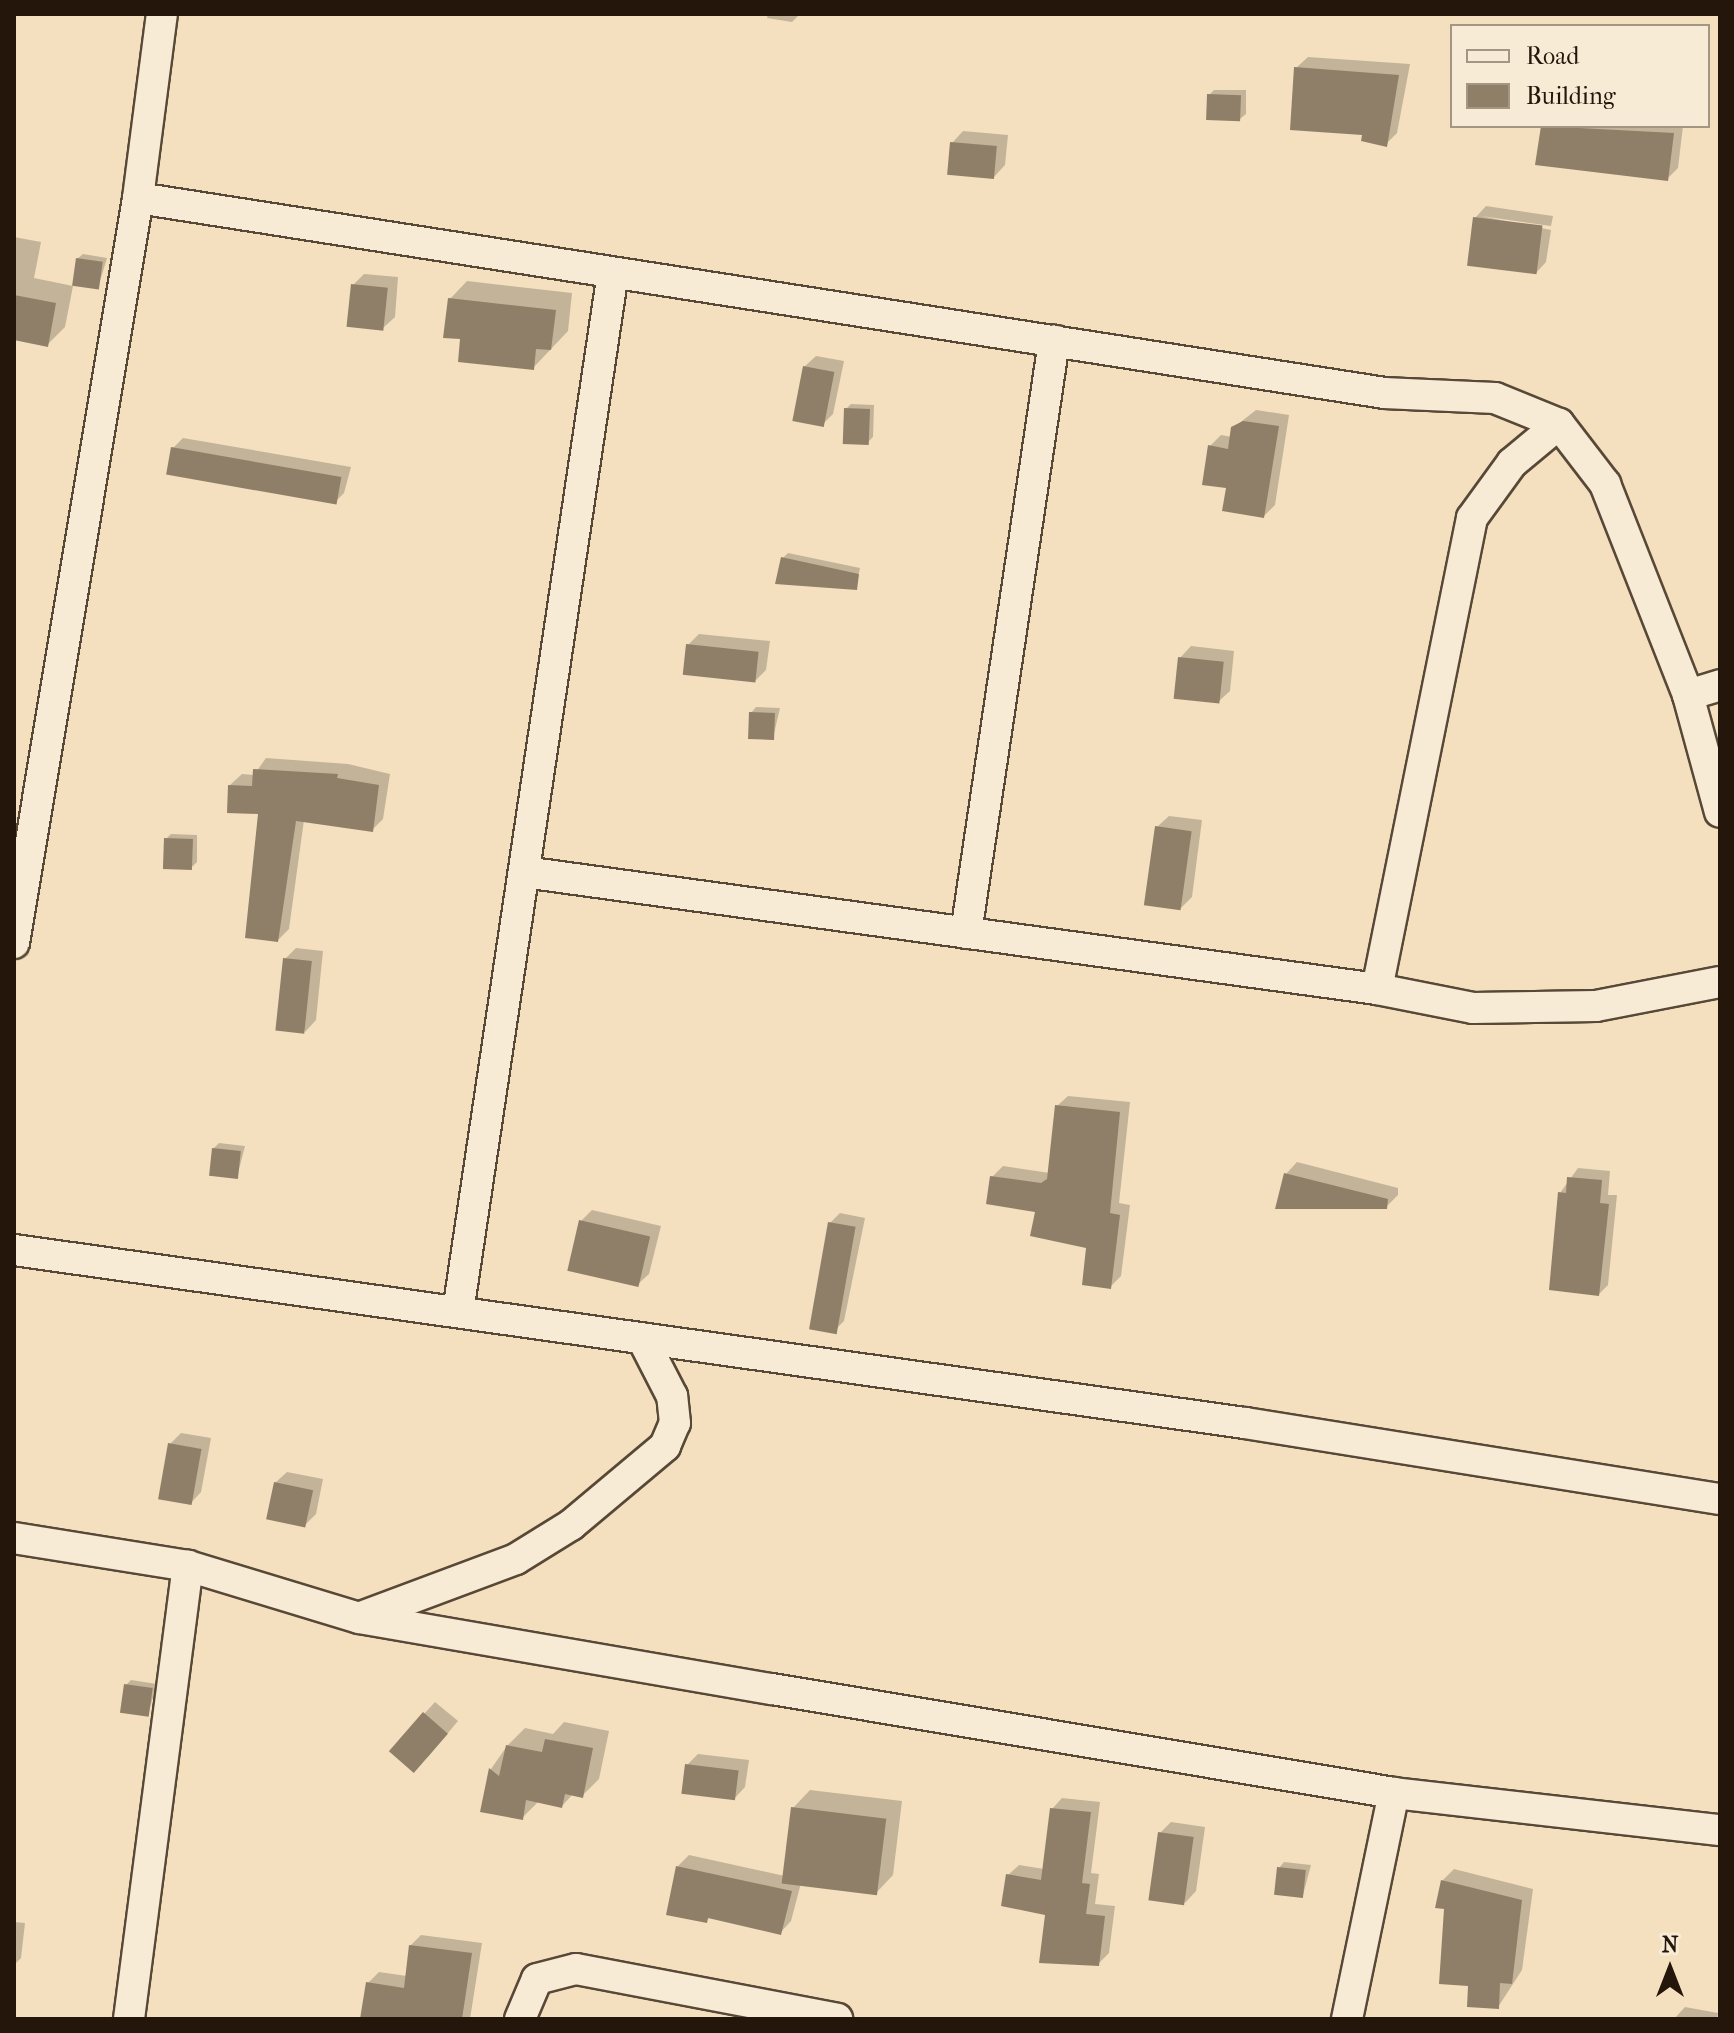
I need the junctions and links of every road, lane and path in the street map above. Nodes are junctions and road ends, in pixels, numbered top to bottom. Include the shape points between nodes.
1 (162, 14) edge
2 (138, 198) junction
3 (613, 272) junction
4 (1054, 341) junction
5 (1559, 424) junction
6 (1720, 685) edge
7 (1688, 695) junction
8 (1720, 812) edge
9 (524, 872) junction
10 (966, 933) junction
11 (14, 943) edge
12 (1720, 982) edge
13 (1377, 989) junction
14 (14, 1250) edge
15 (458, 1312) junction
16 (642, 1338) junction
17 (1720, 1499) edge
18 (14, 1538) edge
19 (188, 1566) junction
20 (359, 1618) junction
21 (1394, 1793) junction
22 (1720, 1830) edge
23 (129, 2019) edge
24 (520, 2019) edge
25 (837, 2019) edge
26 (1347, 2019) edge

1 - 2 street
2 - 3 street
2 - 11 street
3 - 4 street
3 - 9 street
4 - 5 street via 1384,393 1495,398
4 - 10 street
5 - 7 street via 1605,484
5 - 13 street via 1512,463 1472,518
6 - 7 street
7 - 8 street
9 - 10 street
9 - 15 street
10 - 13 street
12 - 13 street via 1596,1006 1473,1008
14 - 15 street
15 - 16 street
16 - 17 street via 1245,1423
16 - 20 street via 672,1396 675,1423 665,1446 571,1525 516,1559
18 - 19 street
19 - 20 street
19 - 23 street
20 - 21 street
21 - 22 street
21 - 26 street
24 - 25 street via 537,1979 576,1969

